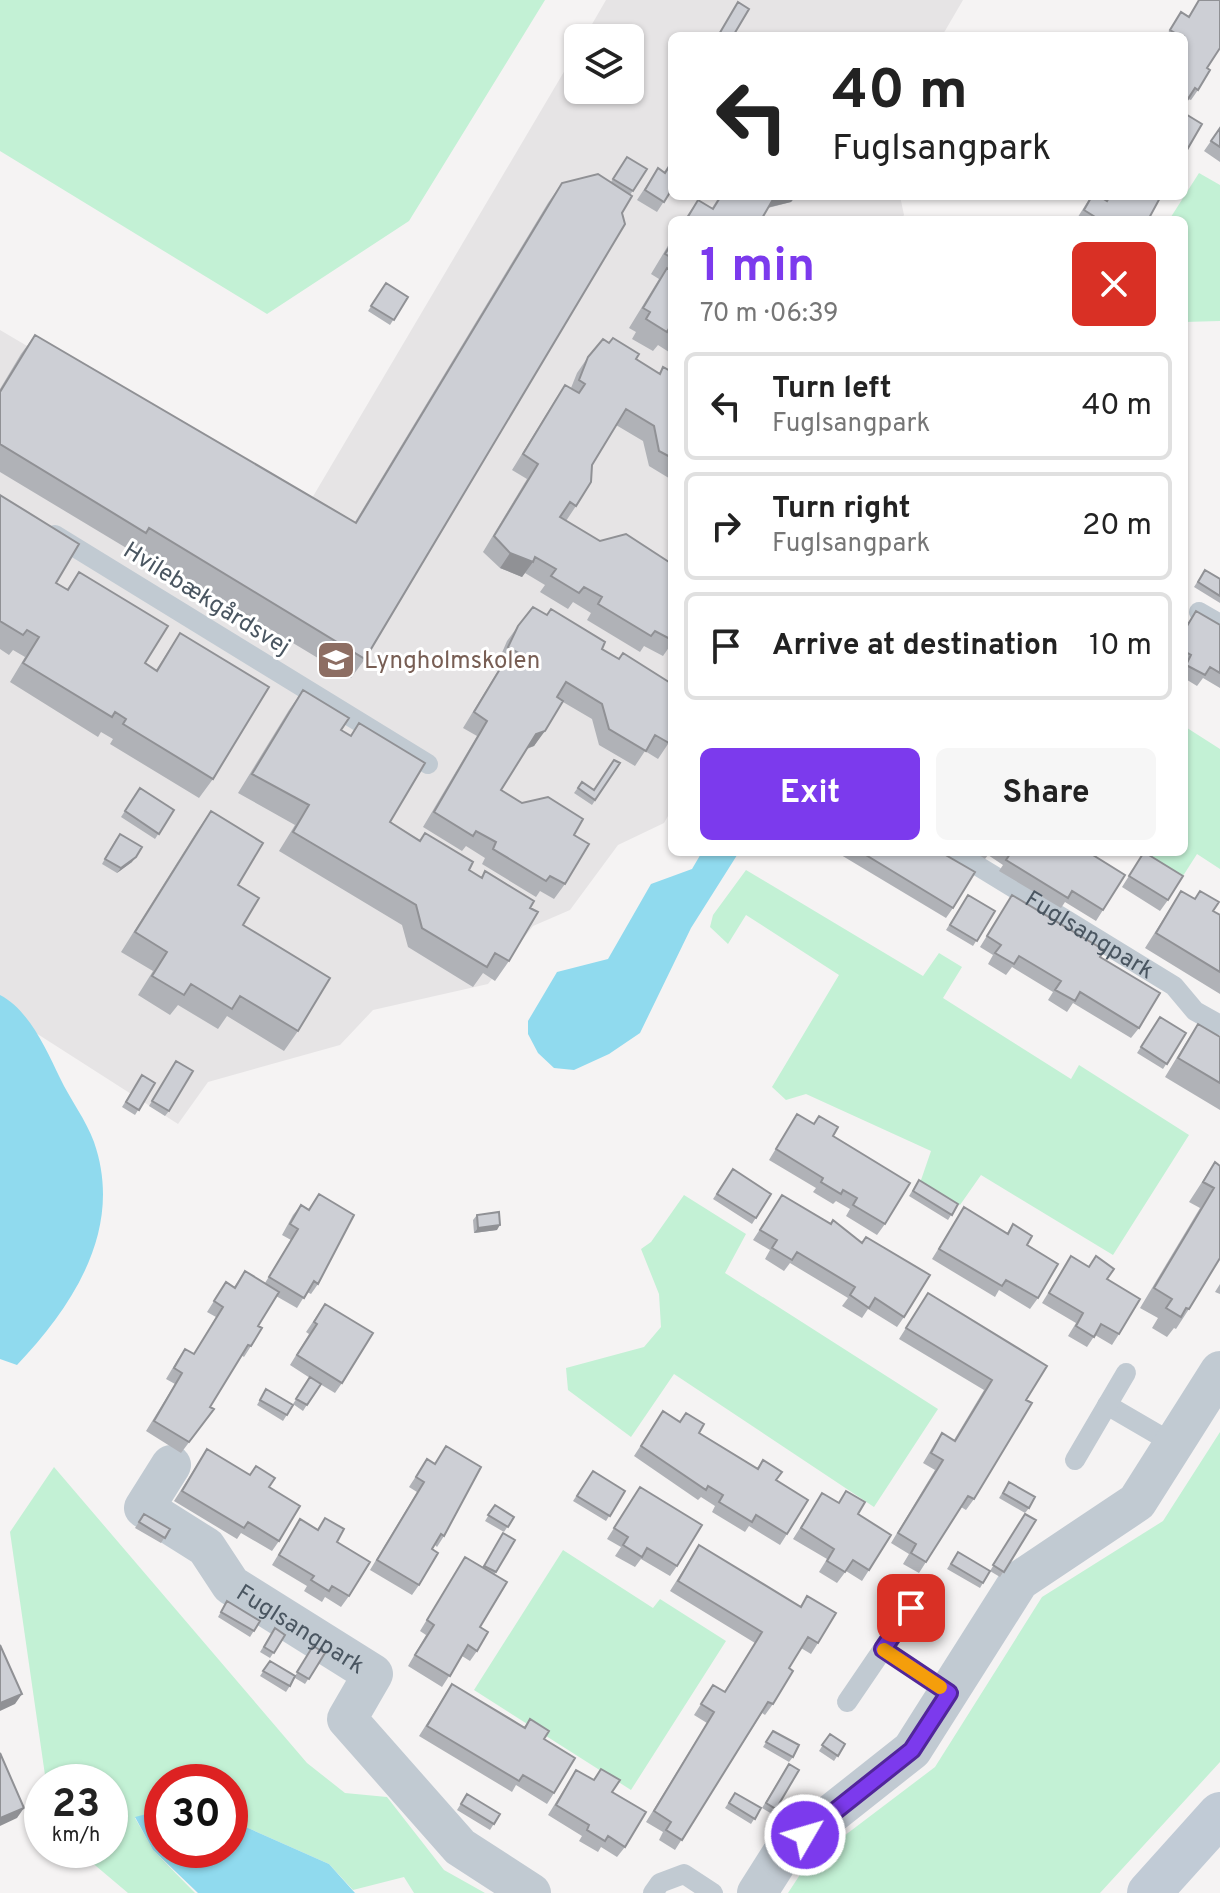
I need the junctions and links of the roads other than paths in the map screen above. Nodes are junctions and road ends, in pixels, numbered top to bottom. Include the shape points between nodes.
1 (40, 526) edge
2 (1199, 612) edge
3 (1220, 624) edge
4 (428, 764) edge
5 (962, 856) edge
6 (1220, 1025) edge
7 (1220, 1371) edge
8 (1126, 1373) dead end
9 (1107, 1405) junction
10 (1174, 1444) junction
11 (1075, 1460) dead end
12 (171, 1465) dead end
13 (911, 1608) dead end
14 (883, 1649) junction
15 (949, 1693) junction
16 (847, 1702) dead end
17 (1220, 1814) edge
18 (531, 1893) edge
19 (653, 1893) edge
20 (713, 1893) edge
21 (757, 1893) edge
22 (1149, 1893) edge

1 - 4 lane, Hvilebækgårdsvej
2 - 3 lane
5 - 6 lane, Fuglsangpark via 1174,986 1195,1011
7 - 10 street
8 - 9 lane
9 - 10 lane
9 - 11 lane
10 - 15 street via 1137,1502 1019,1581
12 - 18 street, Fuglsangpark via 144,1508 206,1547 231,1585 373,1674 347,1719 460,1847
13 - 14 lane
14 - 15 lane
14 - 16 lane
15 - 21 street via 912,1750 783,1852
17 - 22 main road
19 - 20 lane via 660,1883 684,1874

